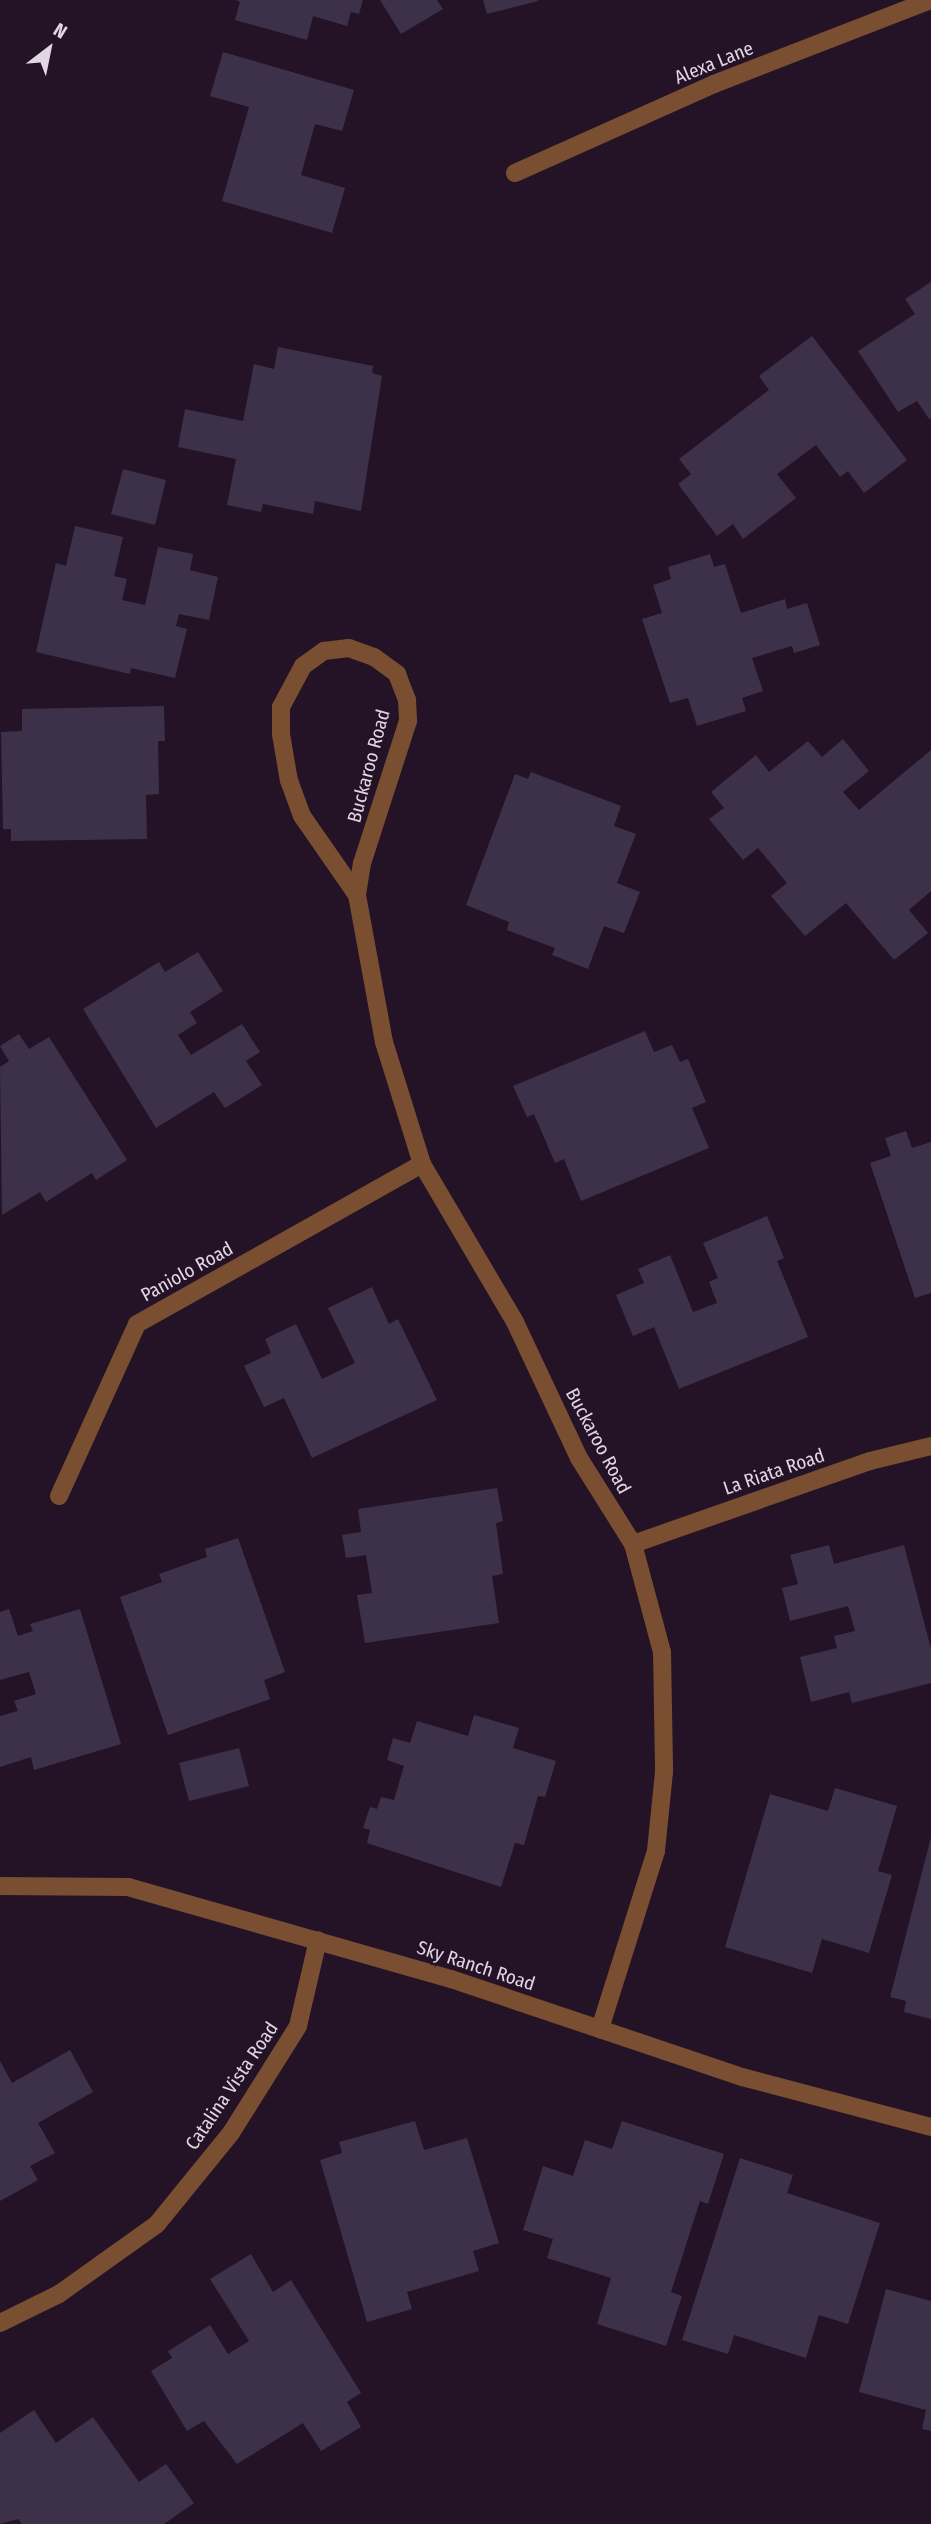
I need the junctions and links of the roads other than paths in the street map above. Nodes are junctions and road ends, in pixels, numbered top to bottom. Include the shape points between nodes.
1 (931, 0) edge
2 (515, 173) dead end
3 (357, 895) junction
4 (422, 1164) junction
5 (931, 1446) edge
6 (59, 1496) dead end
7 (633, 1544) junction
8 (0, 1886) edge
9 (318, 1940) junction
10 (600, 2029) junction
11 (931, 2127) edge
12 (0, 2323) edge

1 - 2 street, Alexa Lane via 714,83
3 - 3 street, Buckaroo Road via 302,816 289,782 281,734 281,707 303,666 324,651 349,649 374,657 397,674 407,700 408,721 362,863
3 - 4 street, Buckaroo Road via 384,1042
4 - 6 street, Paniolo Road via 137,1324
4 - 7 street, Buckaroo Road via 514,1322 579,1458
5 - 7 street, La Riata Road via 870,1461
7 - 10 street, Buckaroo Road via 662,1652 664,1772 656,1851
8 - 9 street, Sky Ranch Road via 128,1887
9 - 10 street, Sky Ranch Road
9 - 12 street, Catalina Vista Road via 298,2026 231,2133 157,2224 59,2294
10 - 11 street, Sky Ranch Road via 742,2077

